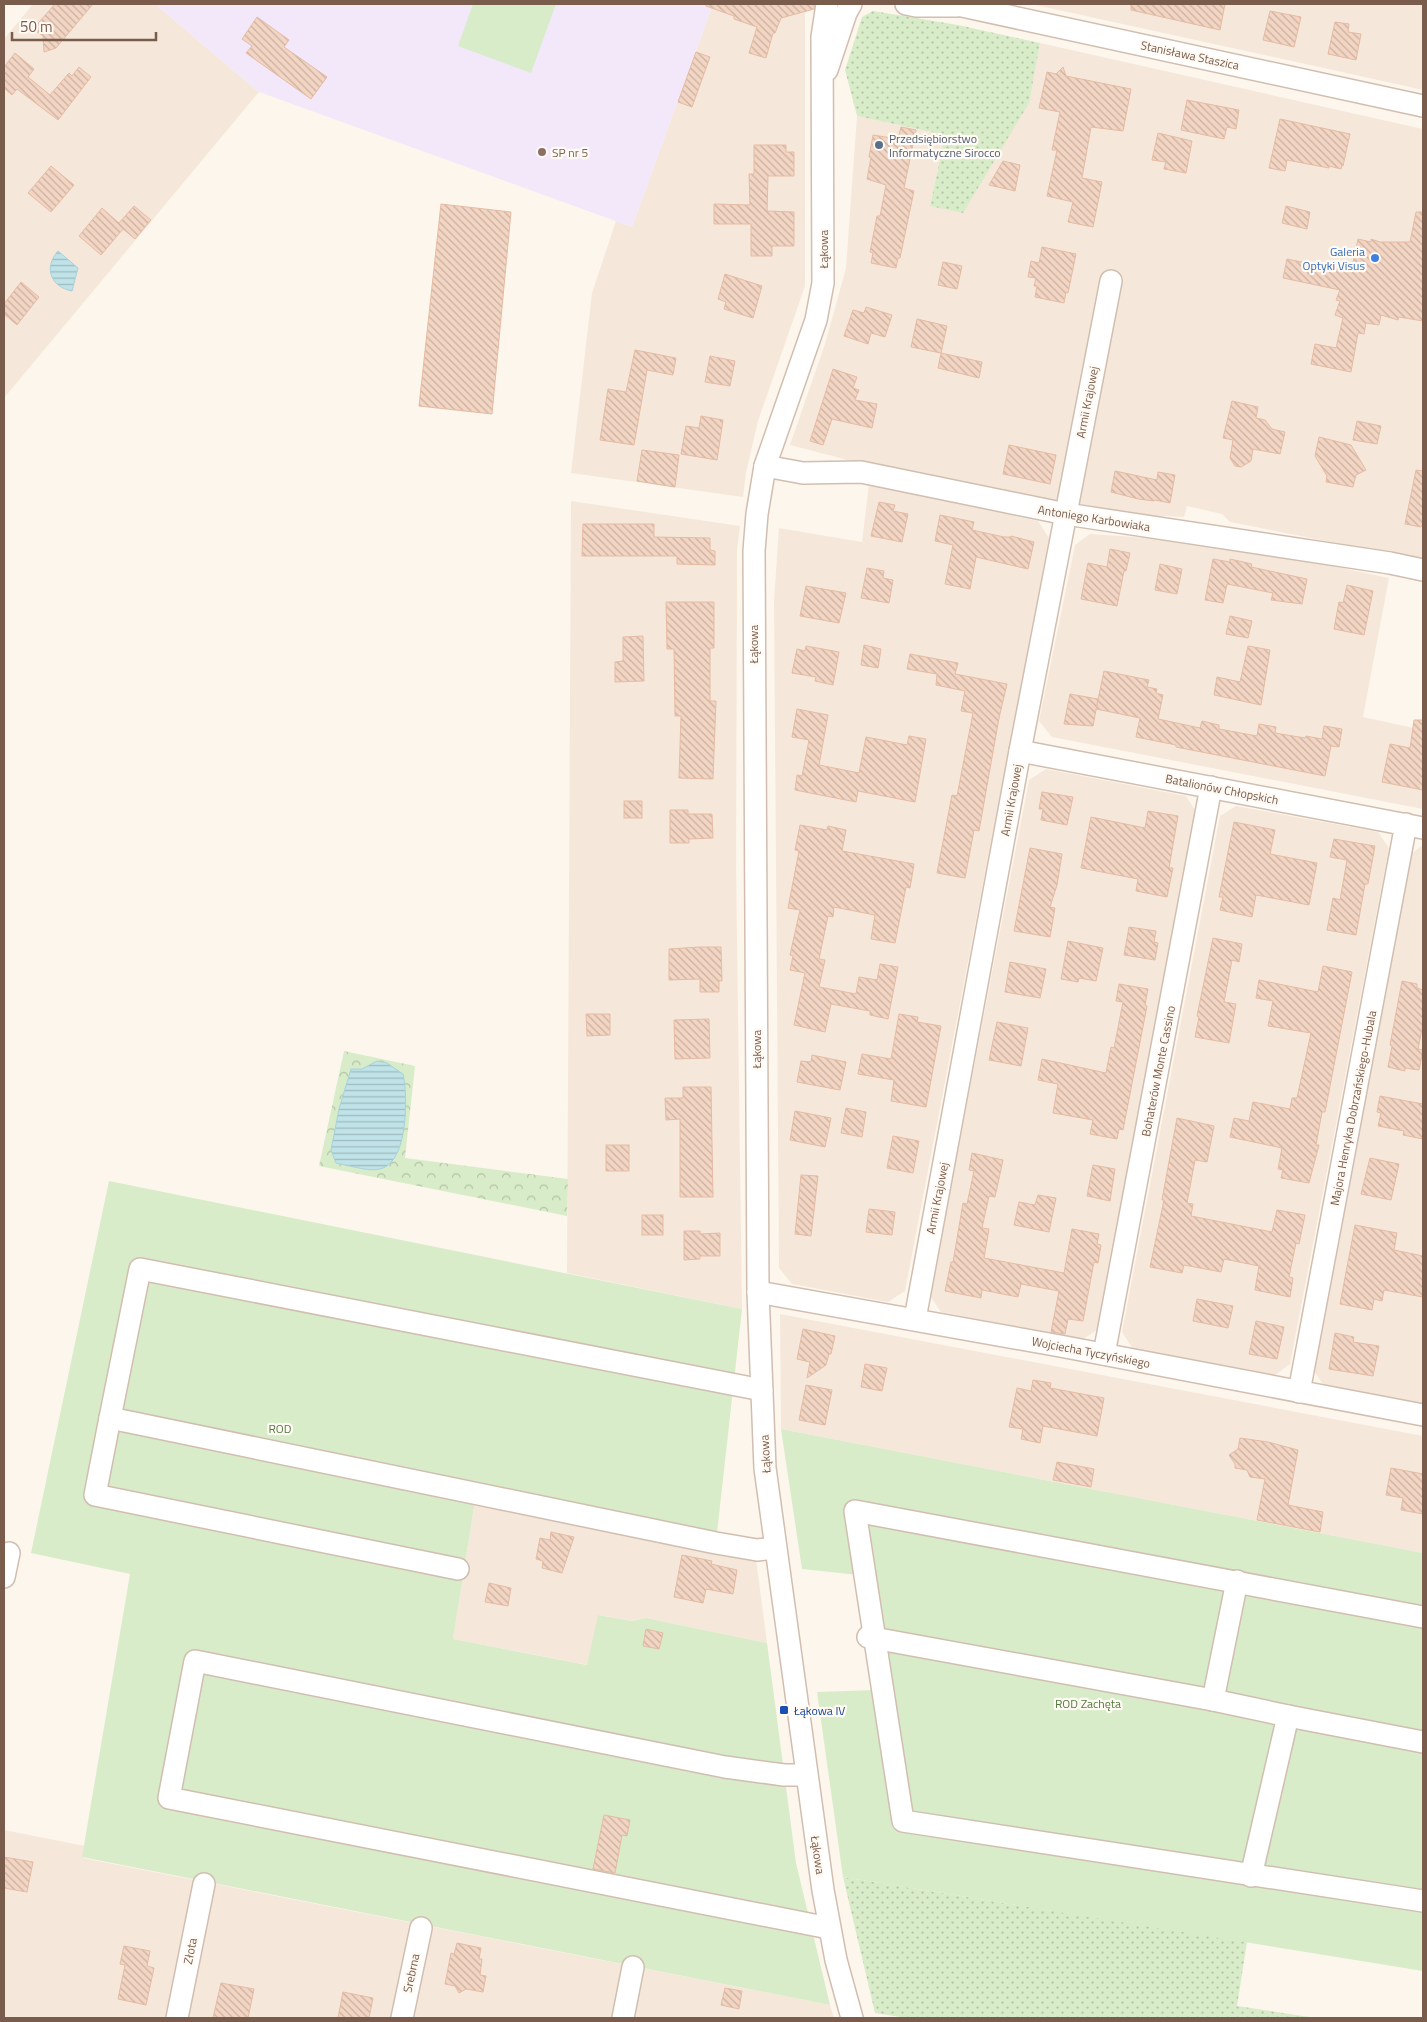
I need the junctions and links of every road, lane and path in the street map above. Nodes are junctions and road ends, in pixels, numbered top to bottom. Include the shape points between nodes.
1 (827, 4) edge
2 (851, 4) edge
3 (906, 4) edge
4 (955, 5) edge
5 (823, 82) junction
6 (1423, 106) edge
7 (1111, 280) dead end
8 (765, 466) junction
9 (1066, 514) junction
10 (1423, 570) edge
11 (1020, 751) junction
12 (1211, 787) junction
13 (1415, 826) edge
14 (758, 1292) junction
15 (915, 1319) junction
16 (1104, 1354) junction
17 (762, 1390) junction
18 (1299, 1392) junction
19 (1423, 1415) edge
20 (110, 1418) junction
21 (775, 1548) junction
22 (9, 1553) dead end
23 (458, 1569) dead end
24 (4, 1577) edge
25 (1237, 1581) junction
26 (1423, 1617) edge
27 (872, 1637) junction
28 (1213, 1700) junction
29 (1288, 1716) junction
30 (1423, 1742) edge
31 (806, 1775) junction
32 (1251, 1876) junction
33 (204, 1884) dead end
34 (1423, 1901) edge
35 (421, 1928) dead end
36 (829, 1928) junction
37 (633, 1967) dead end
38 (177, 2018) edge
39 (402, 2018) edge
40 (623, 2018) edge
41 (852, 2018) edge

1 - 5 street, Łąkowa via 822,37
2 - 5 street, Łąkowa
3 - 4 street, Stanisława Staszica
4 - 6 street, Stanisława Staszica
5 - 8 street, Łąkowa via 823,283 816,320
7 - 9 street, Armii Krajowej
8 - 9 street, Antoniego Karbowiaka via 803,473 861,472
8 - 14 street, Łąkowa via 757,514 753,586
9 - 10 street, Antoniego Karbowiaka
9 - 11 street, Armii Krajowej
11 - 12 street, Batalionów Chłopskich
11 - 15 street, Armii Krajowej
12 - 13 street, Batalionów Chłopskich
12 - 16 street, Bohaterów Monte Cassino
13 - 18 street, Majora Henryka Dobrzańskiego-Hubala
14 - 15 street, Wojciecha Tyczyńskiego
14 - 17 street, Łąkowa
15 - 16 street, Wojciecha Tyczyńskiego
16 - 18 street, Wojciecha Tyczyńskiego
17 - 20 street via 140,1268
17 - 21 street, Łąkowa via 765,1468
18 - 19 street, Wojciecha Tyczyńskiego
20 - 21 street via 716,1543 757,1550
20 - 23 street via 95,1495
21 - 31 street, Łąkowa
22 - 24 street
25 - 26 street
25 - 27 street via 855,1511
25 - 28 street
27 - 28 street
27 - 32 street via 903,1821
28 - 29 street
29 - 30 street
29 - 32 street
31 - 36 street, Łąkowa
31 - 36 street via 725,1766 195,1661 169,1798
32 - 34 street
33 - 38 street, Złota
35 - 39 street, Srebrna
36 - 41 street, Łąkowa
37 - 40 street

